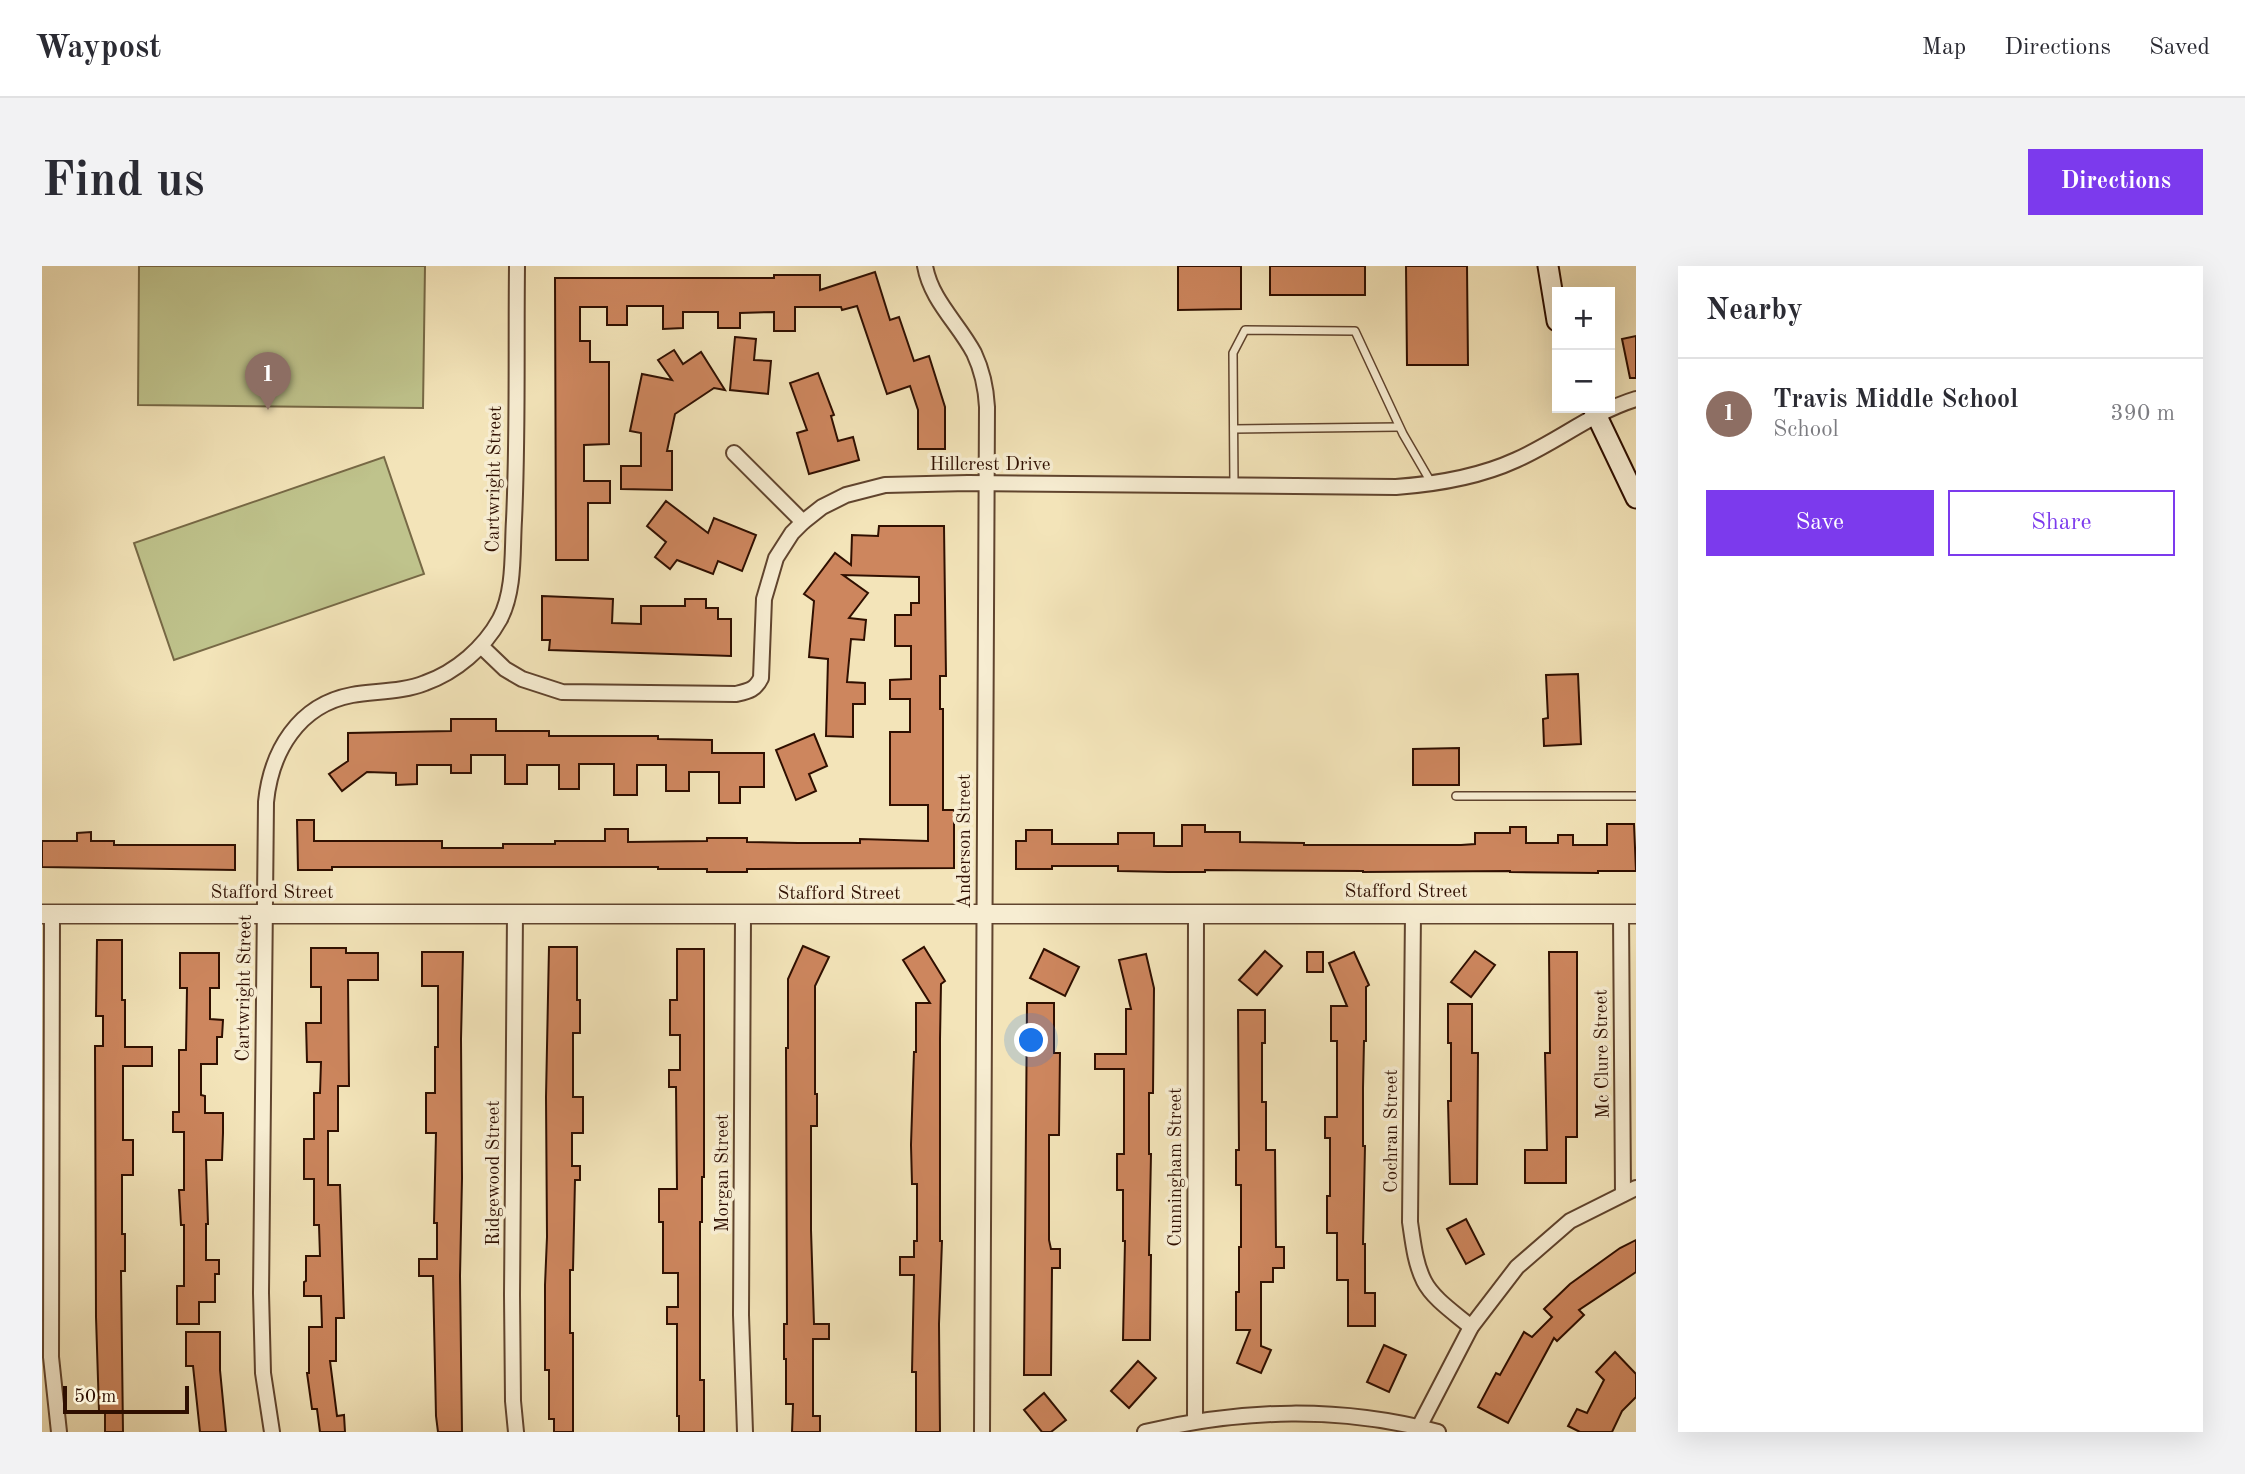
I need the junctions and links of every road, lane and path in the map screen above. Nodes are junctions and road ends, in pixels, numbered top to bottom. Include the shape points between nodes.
1 (517, 266) edge
2 (925, 266) edge
3 (1548, 266) edge
4 (1552, 290) edge
5 (1636, 399) edge
6 (1615, 406) edge
7 (1593, 413) edge
8 (1595, 413) edge
9 (1399, 426) junction
10 (1234, 429) junction
11 (734, 453) dead end
12 (987, 484) junction
13 (1433, 484) junction
14 (1234, 486) junction
15 (1636, 498) edge
16 (803, 522) junction
17 (481, 646) junction
18 (1456, 796) dead end
19 (1636, 796) edge
20 (1413, 913) junction
21 (47, 914) edge
22 (265, 914) junction
23 (515, 914) junction
24 (1196, 914) junction
25 (1628, 914) edge
26 (743, 915) junction
27 (984, 915) junction
28 (1630, 1191) edge
29 (1471, 1327) junction
30 (1195, 1420) junction
31 (1419, 1427) junction
32 (59, 1432) edge
33 (272, 1432) edge
34 (516, 1432) edge
35 (745, 1432) edge
36 (982, 1432) edge
37 (1145, 1432) edge
38 (1438, 1432) edge

1 - 17 street, Cartwright Street via 511,575 501,616
2 - 12 street, Anderson Street via 939,303 975,355 985,387
3 - 4 main road
5 - 6 street, Hillcrest Drive
7 - 13 street, Hillcrest Drive via 1517,460
8 - 15 main road
9 - 10 lane
9 - 10 lane via 1355,331 1245,330 1233,353
9 - 13 lane
10 - 14 lane
11 - 16 street
12 - 14 street, Hillcrest Drive
12 - 16 street, Hillcrest Drive via 885,485 846,495
12 - 27 street, Anderson Street
13 - 14 street, Hillcrest Drive
16 - 17 street, Hillcrest Drive via 776,558 768,581 761,678 750,691 562,692 522,679
17 - 22 street, Cartwright Street via 449,672 423,684 349,696 327,704 294,729 271,767 268,784
18 - 19 lane
20 - 24 street, Stafford Street
20 - 25 street, Stafford Street
20 - 29 street, Cochran Street via 1410,1222 1414,1253 1424,1282
21 - 22 street, Stafford Street
21 - 32 street via 51,1357
22 - 23 street, Stafford Street
22 - 33 street, Cartwright Street via 261,1293 263,1373
23 - 26 street, Stafford Street
23 - 34 street, Ridgewood Street via 512,1295
24 - 27 street, Stafford Street
24 - 30 street, Cunningham Street
25 - 28 street, Mc Clure Street
26 - 27 street, Stafford Street
26 - 35 street, Morgan Street via 741,1315
27 - 36 street, Anderson Street
28 - 29 street via 1570,1221 1517,1267
29 - 31 street
30 - 31 street via 1323,1413
30 - 37 street
31 - 38 street

